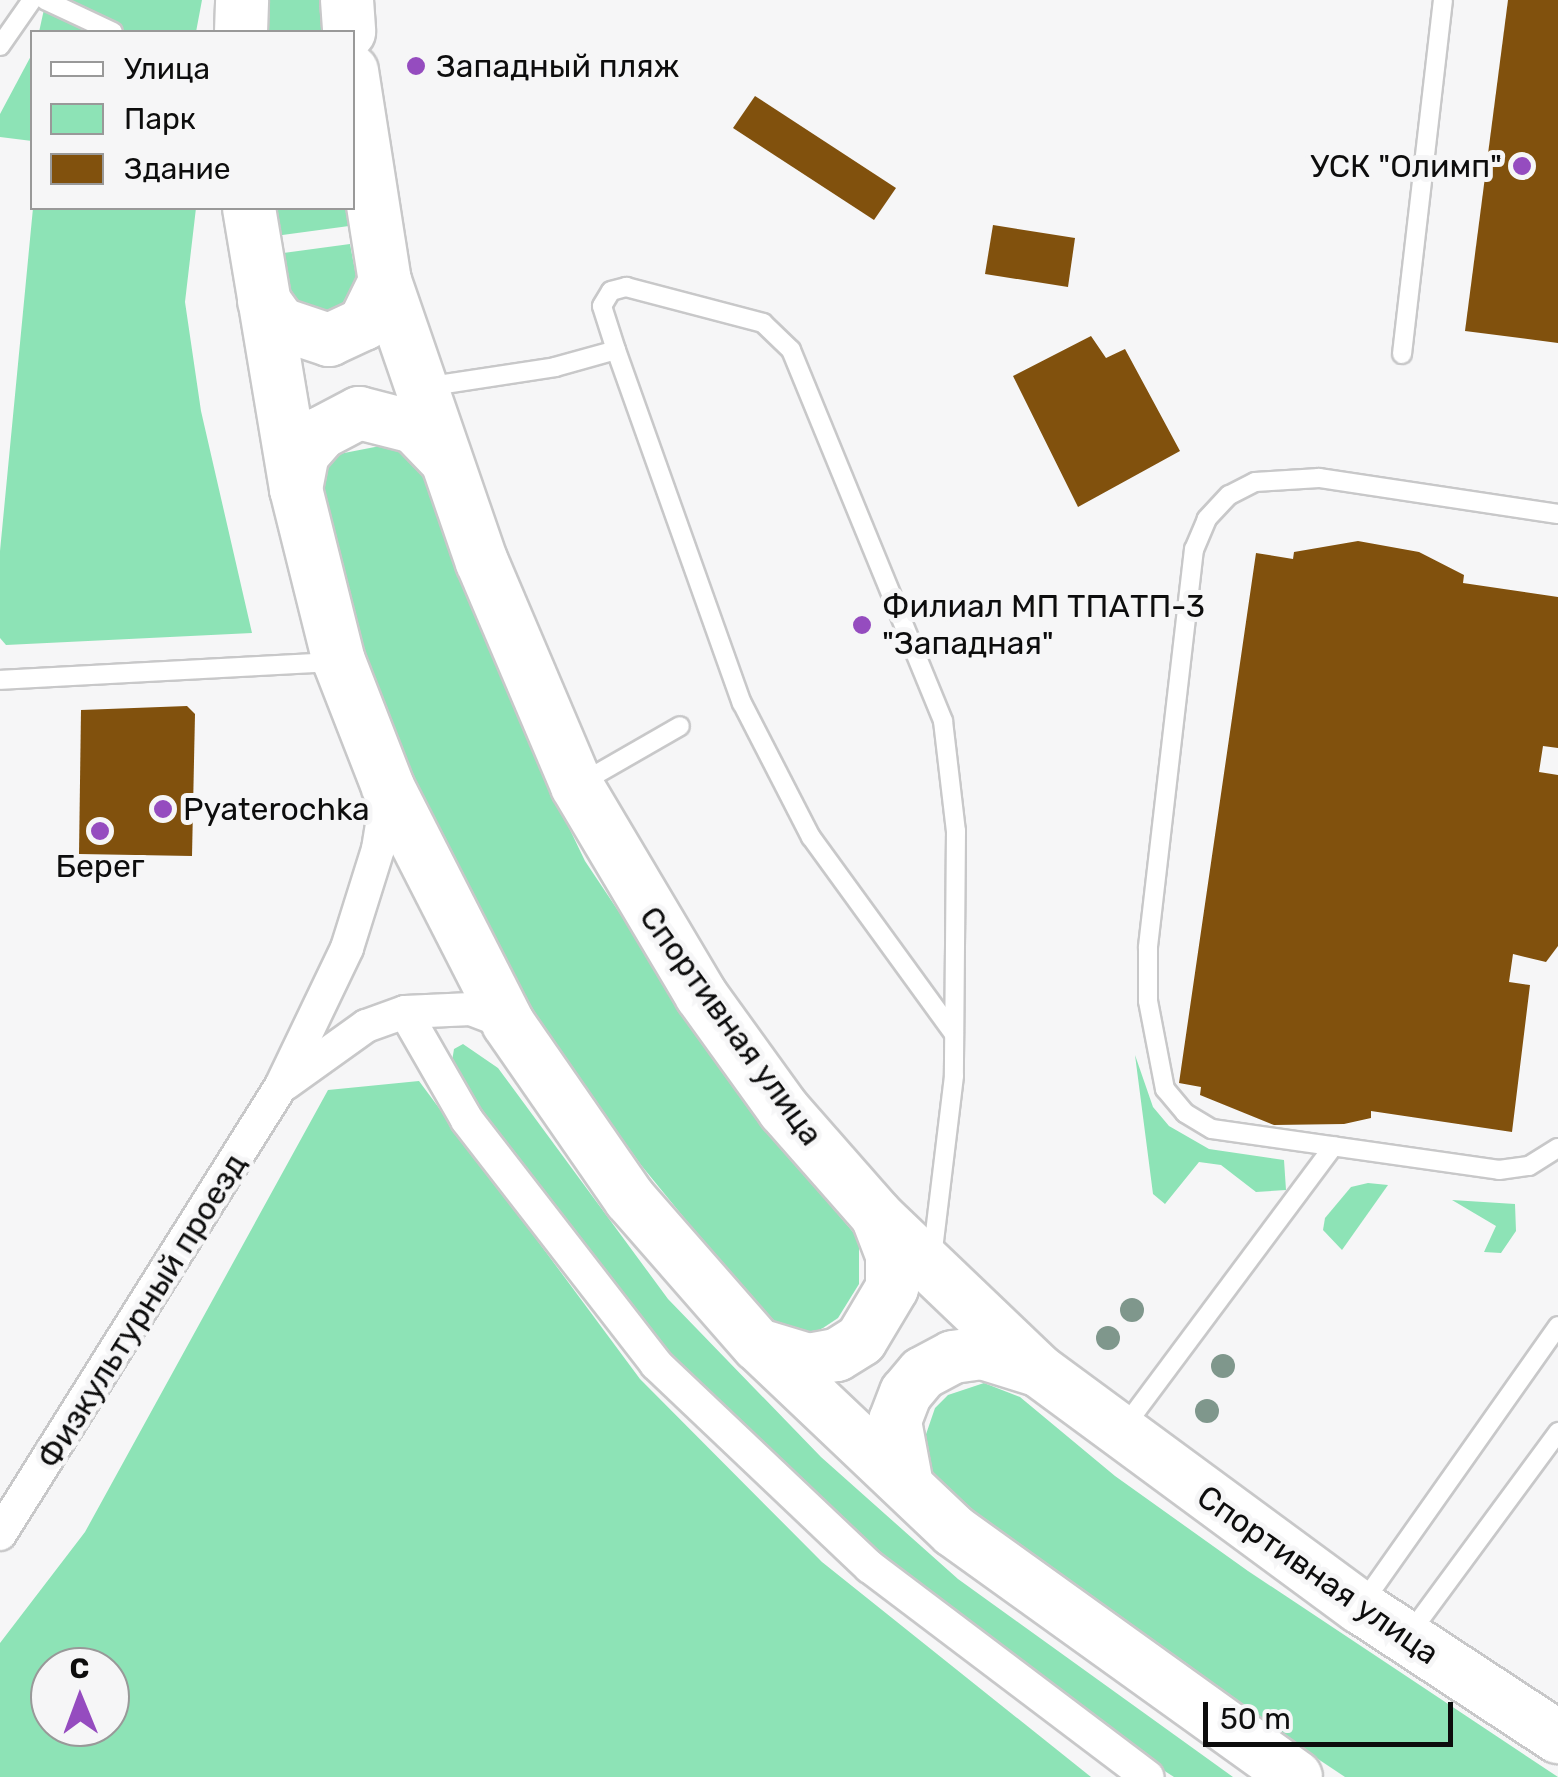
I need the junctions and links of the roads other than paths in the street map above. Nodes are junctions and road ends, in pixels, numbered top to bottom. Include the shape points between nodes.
1 (32, 0) edge
2 (45, 0) edge
3 (242, 0) edge
4 (347, 0) edge
5 (1442, 0) edge
6 (110, 30) edge
7 (241, 30) edge
8 (350, 30) edge
9 (0, 46) edge
10 (355, 90) edge
11 (249, 210) edge
12 (385, 281) junction
13 (264, 301) junction
14 (616, 350) junction
15 (1402, 354) dead end
16 (419, 388) junction
17 (442, 457) junction
18 (296, 489) junction
19 (1558, 514) edge
20 (339, 661) junction
21 (0, 680) edge
22 (680, 726) dead end
23 (577, 786) junction
24 (388, 787) junction
25 (406, 1012) junction
26 (508, 1023) junction
27 (955, 1035) junction
28 (281, 1086) junction
29 (1334, 1146) junction
30 (1558, 1148) edge
31 (877, 1216) junction
32 (930, 1270) junction
33 (1558, 1326) edge
34 (758, 1344) junction
35 (1038, 1370) junction
36 (1558, 1432) edge
37 (1118, 1434) junction
38 (906, 1480) junction
39 (0, 1534) edge
40 (1360, 1607) junction
41 (1407, 1638) junction
42 (1558, 1737) edge
43 (1148, 1777) edge
44 (1296, 1777) edge

1 - 9 lane
2 - 6 lane
3 - 7 main road
4 - 8 main road
5 - 15 lane
10 - 12 main road, Спортивная улица
11 - 13 main road
12 - 13 main road via 364,324 329,340 281,324
12 - 16 main road, Спортивная улица
13 - 18 main road
14 - 16 lane via 555,367
14 - 27 lane via 742,703 811,836
14 - 27 lane via 602,306 611,291 626,287 763,323 791,350 943,721 956,831
16 - 17 main road, Спортивная улица
17 - 18 main road via 414,427 360,412 331,425 303,454
17 - 23 main road, Спортивная улица
18 - 20 main road
19 - 29 lane via 1287,476 1229,495 1194,549 1148,948 1154,1046 1165,1089 1185,1113 1212,1129
20 - 21 lane
20 - 24 main road
22 - 23 lane
23 - 31 main road, Спортивная улица via 701,995 784,1110
24 - 26 main road
24 - 28 street, Физкультурный проезд via 378,848 346,948
25 - 26 street via 456,1008
25 - 28 street via 366,1026
25 - 43 street via 467,1120 656,1364 870,1568
26 - 34 main road via 630,1199
27 - 32 lane
28 - 39 street, Физкультурный проезд
29 - 30 lane via 1499,1170 1529,1166
29 - 37 lane
31 - 32 main road, Спортивная улица
31 - 34 main road via 892,1255 892,1288 862,1340 808,1360
32 - 35 main road, Спортивная улица
33 - 40 lane
34 - 38 main road
35 - 37 main road, Спортивная улица
35 - 38 main road via 982,1353 953,1357 924,1374 906,1392 895,1421
36 - 41 lane
37 - 40 main road, Спортивная улица
38 - 44 main road via 954,1531
40 - 41 main road, Спортивная улица
41 - 42 main road, Спортивная улица

